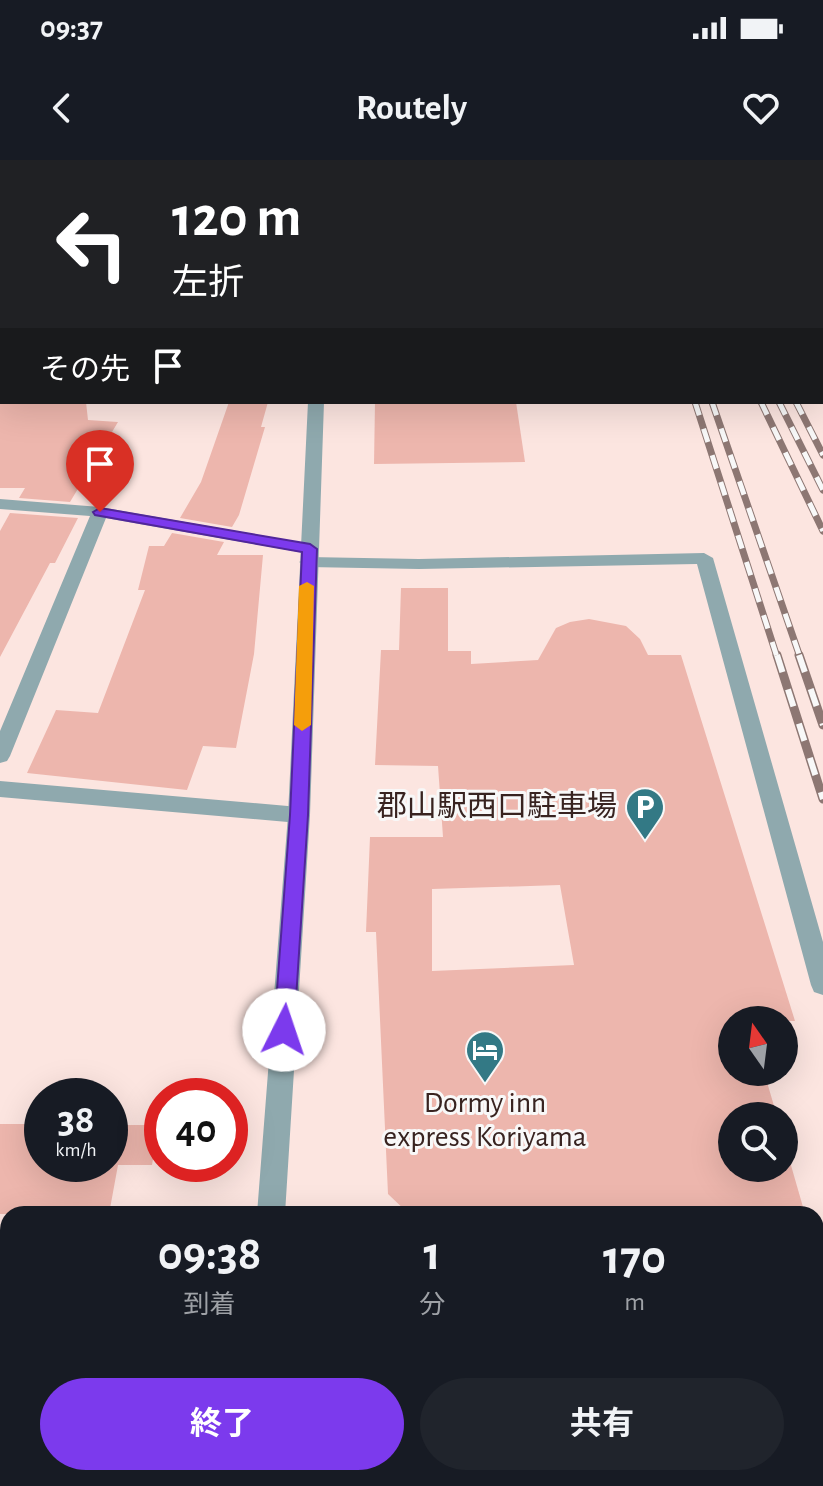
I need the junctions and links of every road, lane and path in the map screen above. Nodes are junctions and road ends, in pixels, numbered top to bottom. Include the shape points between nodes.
1 (316, 404) edge
2 (0, 504) edge
3 (100, 512) junction
4 (309, 555) junction
5 (0, 756) edge
6 (0, 789) edge
7 (299, 815) junction
8 (823, 985) edge
9 (272, 1206) edge

1 - 4 street
2 - 3 street
3 - 4 street
3 - 5 street
4 - 7 street
4 - 8 street via 419,564 704,558
6 - 7 street
7 - 9 street

